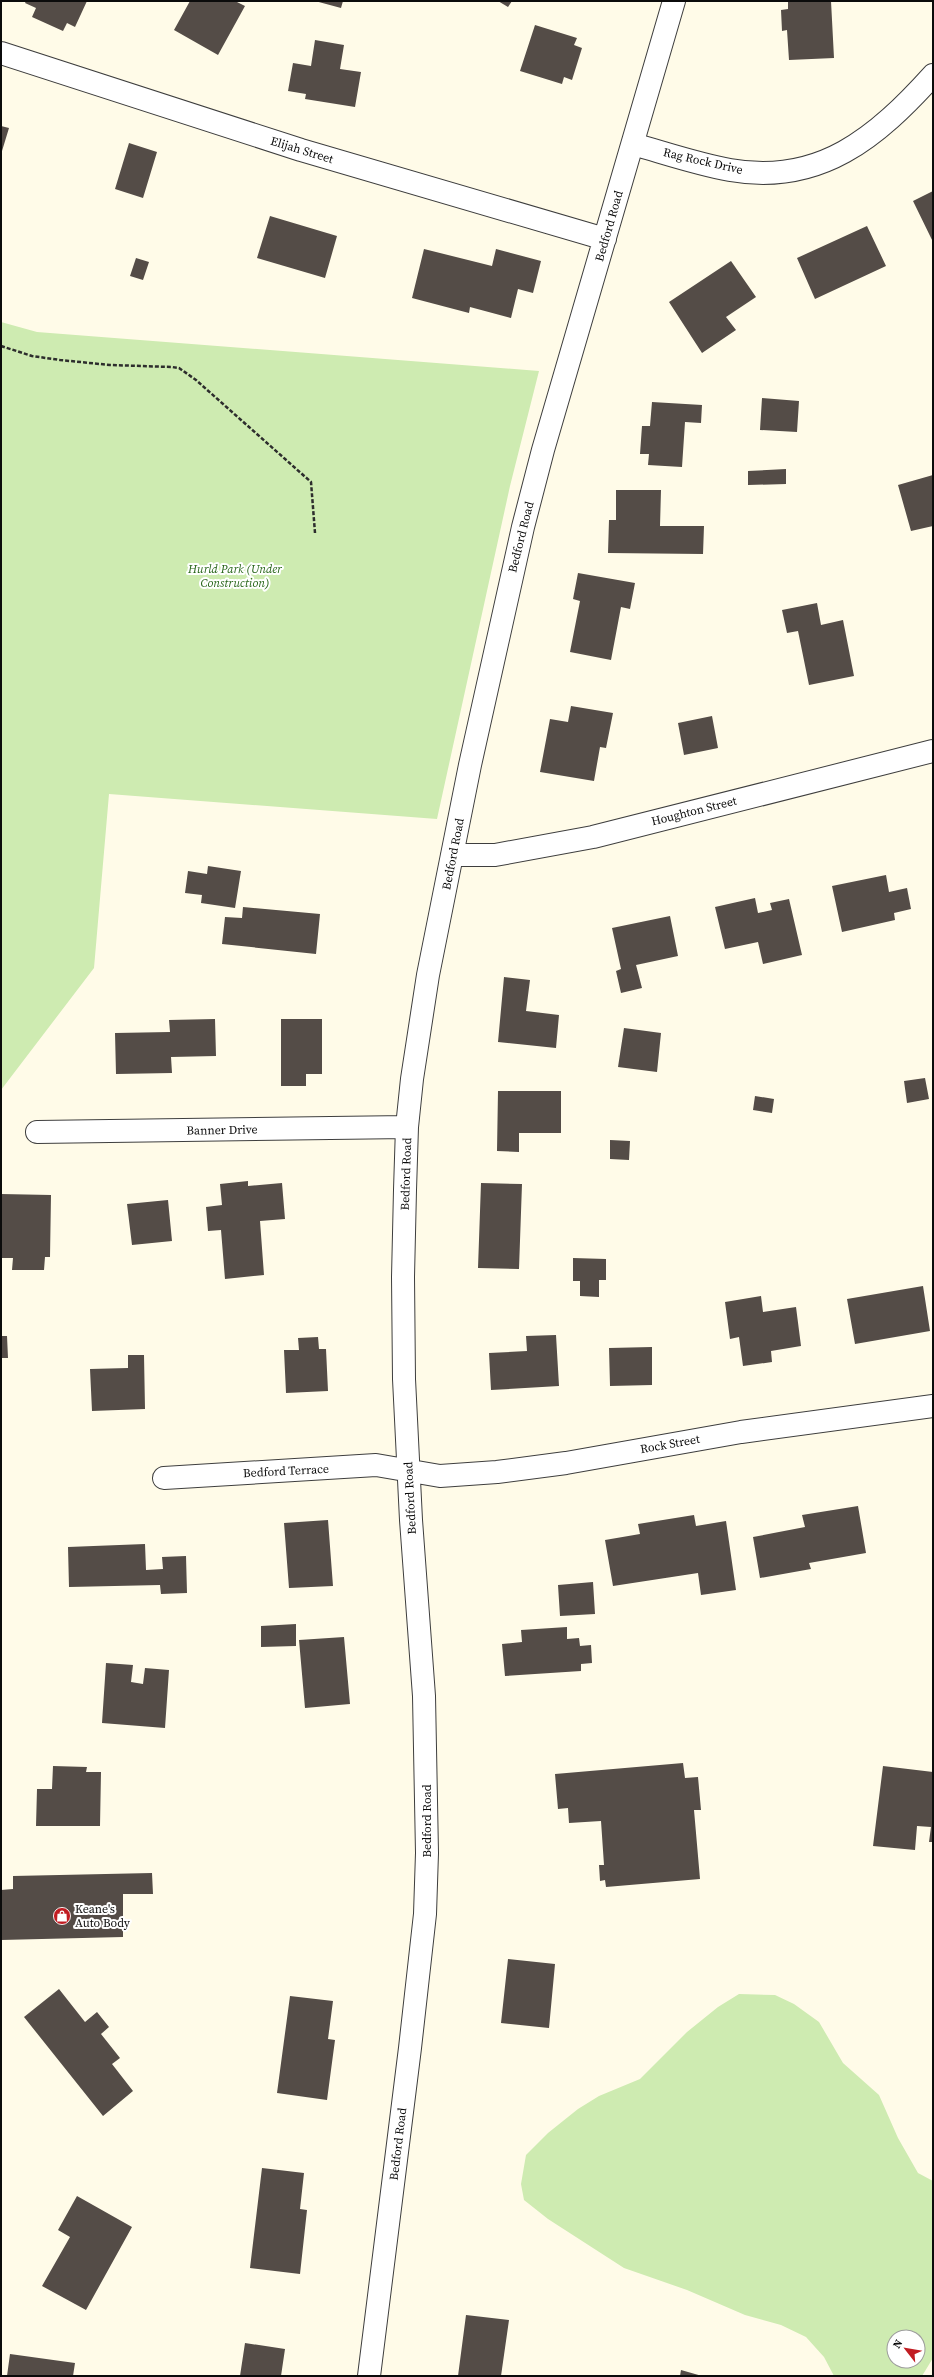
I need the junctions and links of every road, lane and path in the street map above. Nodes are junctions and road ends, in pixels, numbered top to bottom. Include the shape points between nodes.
1 (674, 1) edge
2 (1, 54) edge
3 (933, 75) edge
4 (633, 144) junction
5 (605, 239) junction
6 (1, 346) edge
7 (315, 533) dead end
8 (933, 751) edge
9 (452, 855) junction
10 (407, 1127) junction
11 (37, 1132) dead end
12 (933, 1406) edge
13 (408, 1470) junction
14 (164, 1478) dead end
15 (369, 2376) edge

1 - 4 street, Bedford Road
2 - 5 street, Elijah Street via 301,150
3 - 4 street, Rag Rock Drive via 905,106 863,142 822,162 801,168 756,172 731,170
4 - 5 street, Bedford Road
5 - 9 street, Bedford Road via 523,527 488,679
6 - 7 path via 32,356 60,360 179,368 196,380 311,482
8 - 9 street, Houghton Street via 593,836 495,855
9 - 10 street, Bedford Road via 428,974
10 - 11 street, Banner Drive
10 - 13 street, Bedford Road via 403,1277
12 - 13 street, Rock Street via 741,1432 566,1463 497,1472 440,1476
13 - 14 street, Bedford Terrace via 376,1466
13 - 15 street, Bedford Road via 426,1738 425,1914

